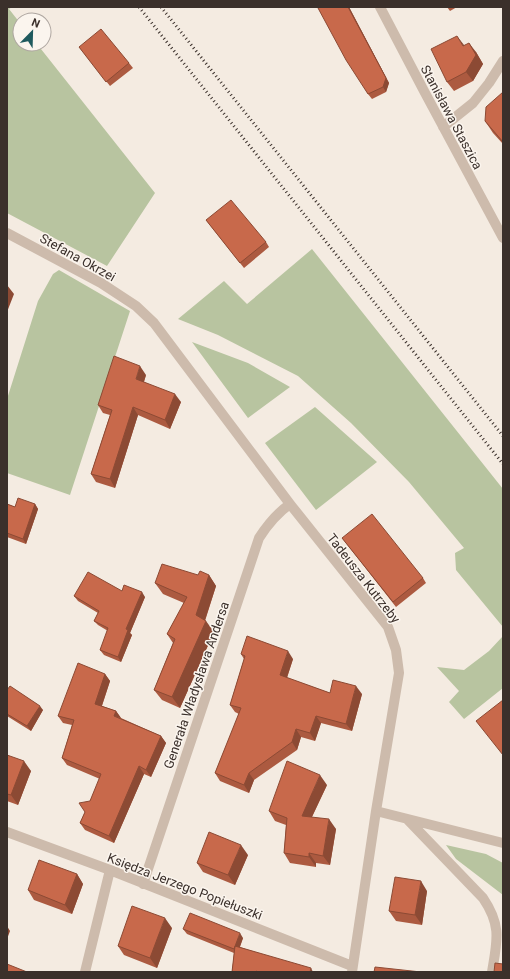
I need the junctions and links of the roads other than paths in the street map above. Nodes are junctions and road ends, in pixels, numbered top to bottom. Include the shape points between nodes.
1 (380, 7) edge
2 (503, 61) edge
3 (443, 127) junction
4 (7, 233) edge
5 (503, 238) edge
6 (136, 306) joint
7 (290, 504) junction
8 (376, 811) junction
9 (408, 820) junction
10 (7, 832) edge
11 (503, 843) edge
12 (110, 870) junction
13 (143, 884) junction
14 (352, 969) edge
15 (85, 972) edge
16 (492, 972) edge

1 - 3 street, Stanisława Staszica
2 - 3 street via 473,103
3 - 5 street, Stanisława Staszica
4 - 6 street, Stefana Okrzei via 101,283
6 - 7 street, Tadeusza Kutrzeby via 154,324
7 - 8 street, Tadeusza Kutrzeby via 388,627 396,650 399,673
7 - 13 street, Generała Władysława Andersa via 277,514 259,538
8 - 9 street
8 - 14 street, Tadeusza Kutrzeby
9 - 11 street
9 - 16 street via 491,909 498,935
10 - 12 street, Księdza Jerzego Popiełuszki
12 - 13 street, Księdza Jerzego Popiełuszki
12 - 15 street
13 - 14 street, Księdza Jerzego Popiełuszki

